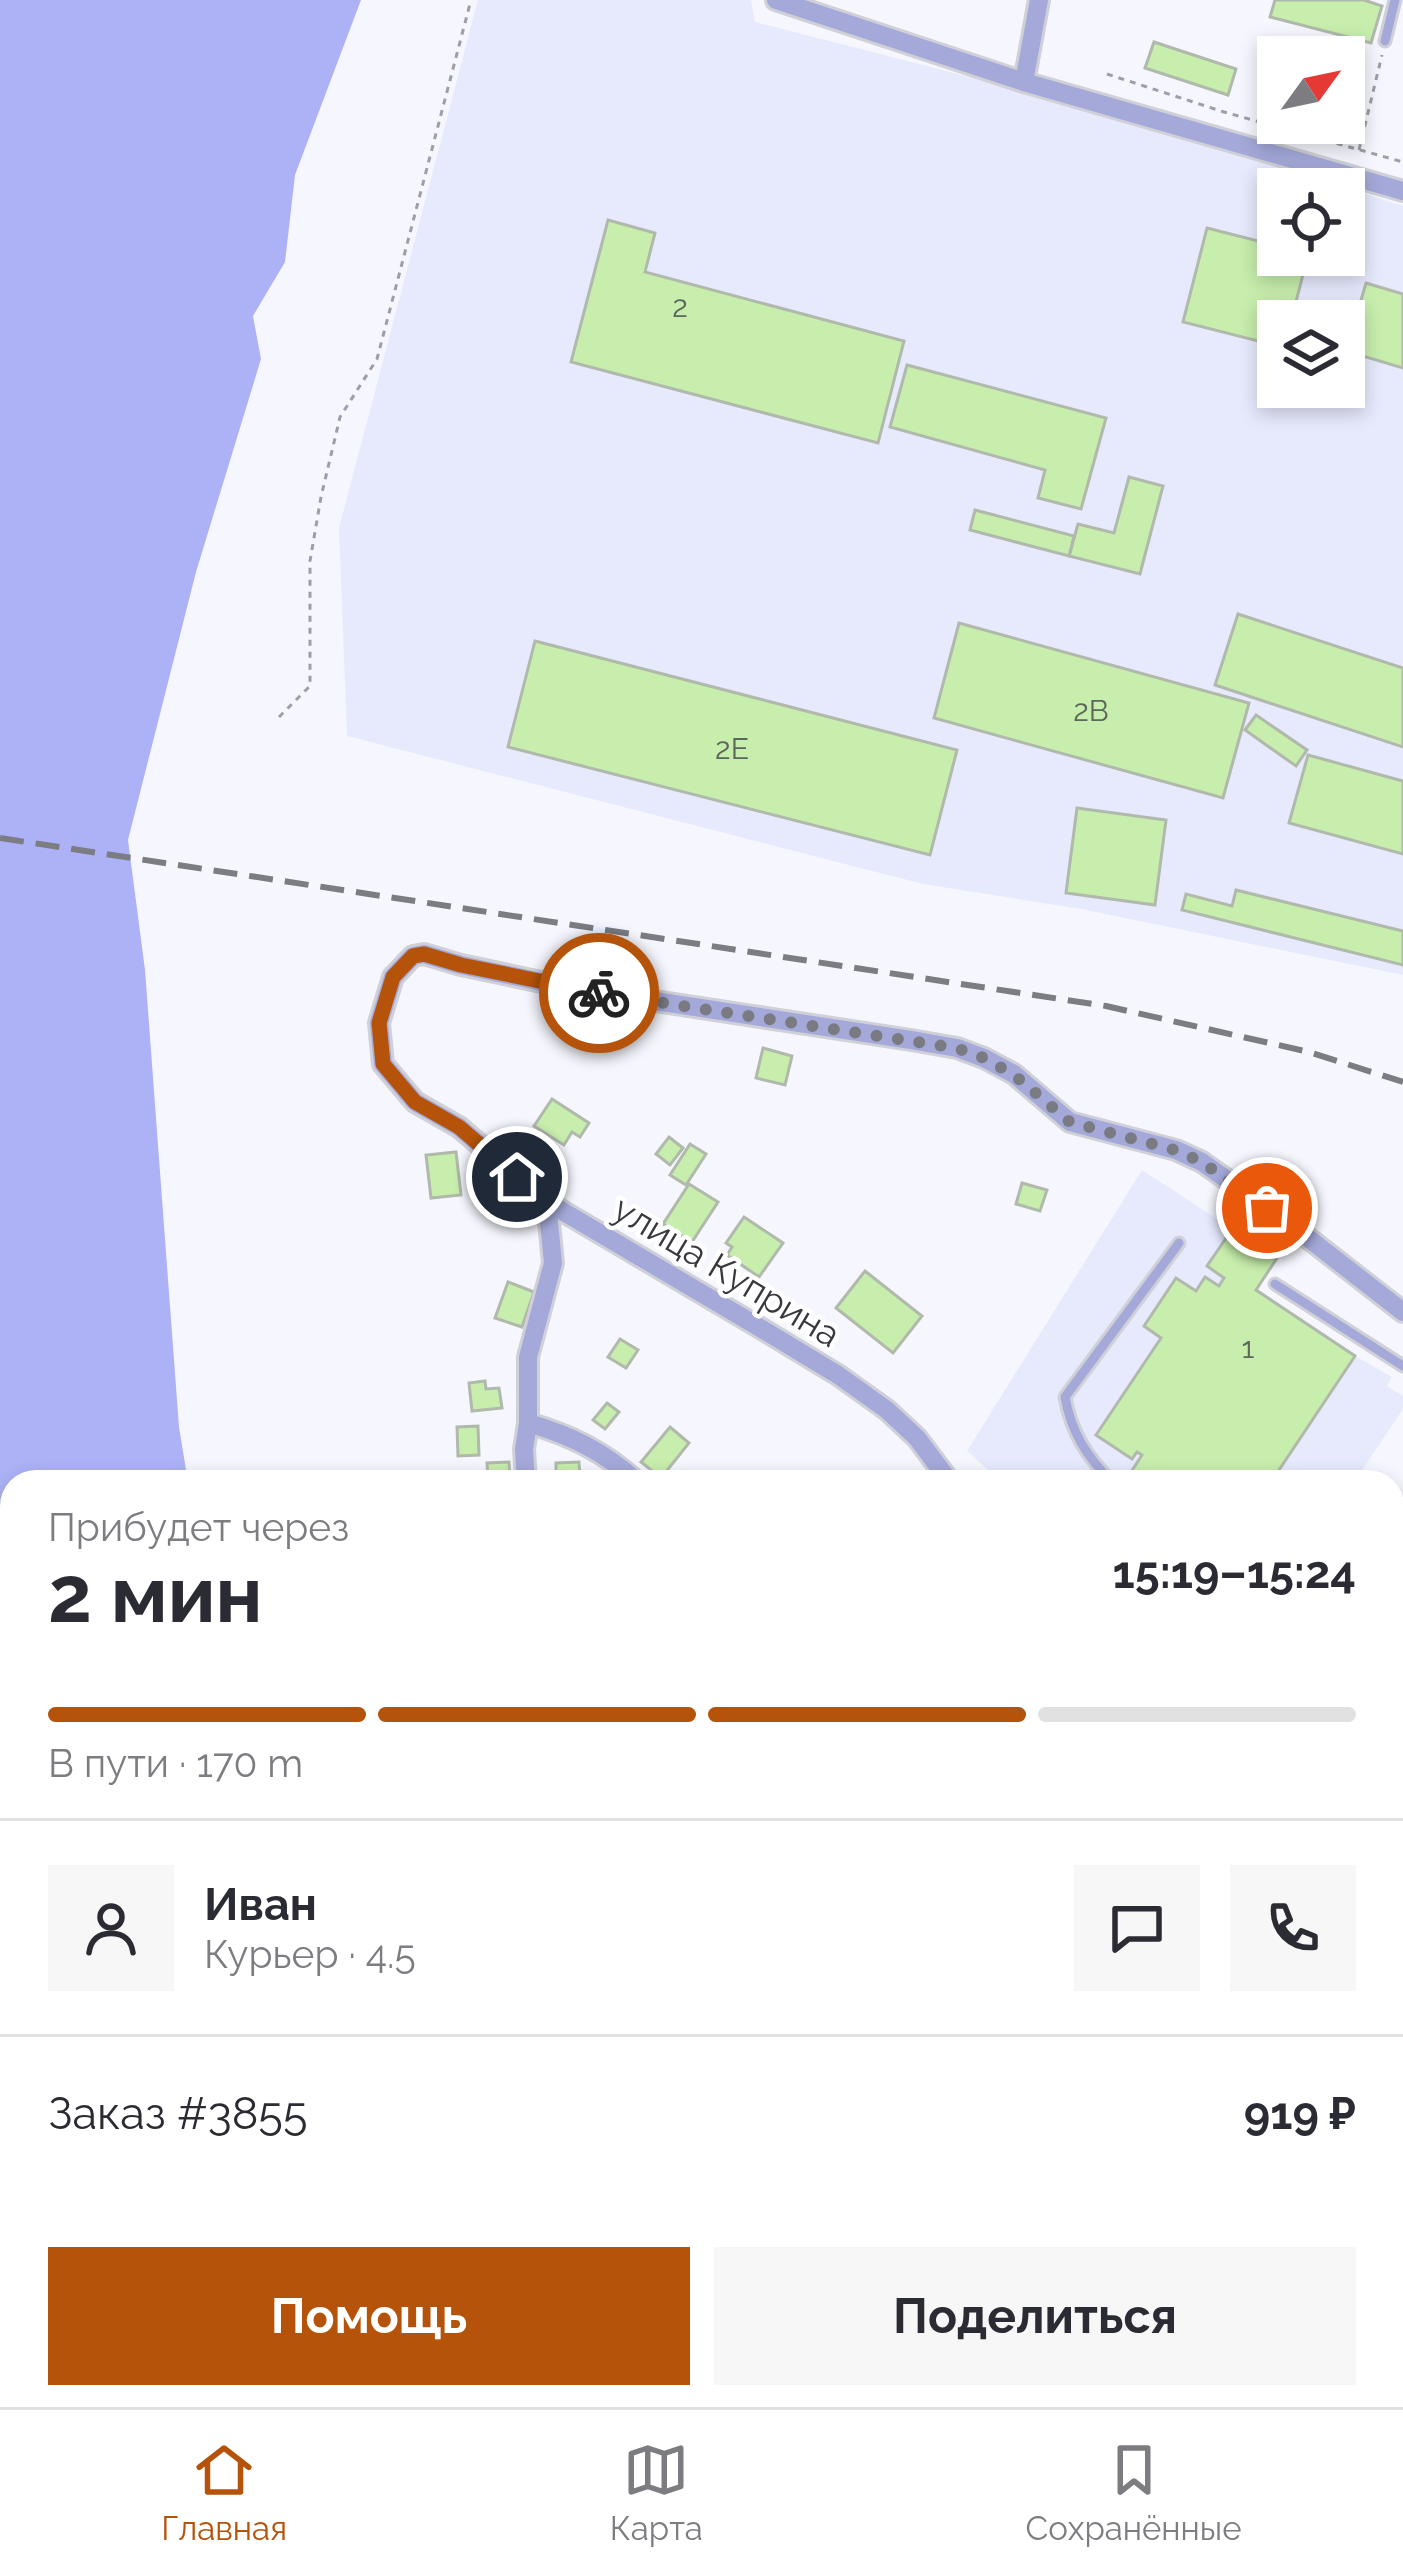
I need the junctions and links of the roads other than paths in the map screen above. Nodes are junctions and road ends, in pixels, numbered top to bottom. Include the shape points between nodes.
1 (776, 0) edge
2 (1039, 0) edge
3 (1395, 0) edge
4 (1385, 41) road end
5 (1024, 82) junction
6 (1403, 191) edge
7 (548, 1202) junction
8 (1179, 1243) dead end
9 (1275, 1284) dead end
10 (1403, 1312) edge
11 (1403, 1366) edge
12 (528, 1423) junction
13 (525, 1470) edge
14 (624, 1470) edge
15 (941, 1470) edge
16 (1100, 1470) edge

1 - 5 street
2 - 5 street
3 - 4 lane
5 - 6 street
7 - 10 street, улица Куприна via 459,1127 415,1102 383,1064 386,995 413,956 984,1058 1070,1122 1202,1162
7 - 12 street via 554,1264 528,1357
7 - 15 street, улица Куприна via 838,1375 886,1409
8 - 16 lane via 1065,1397 1076,1437
9 - 11 lane
12 - 13 street
12 - 14 street via 562,1432

